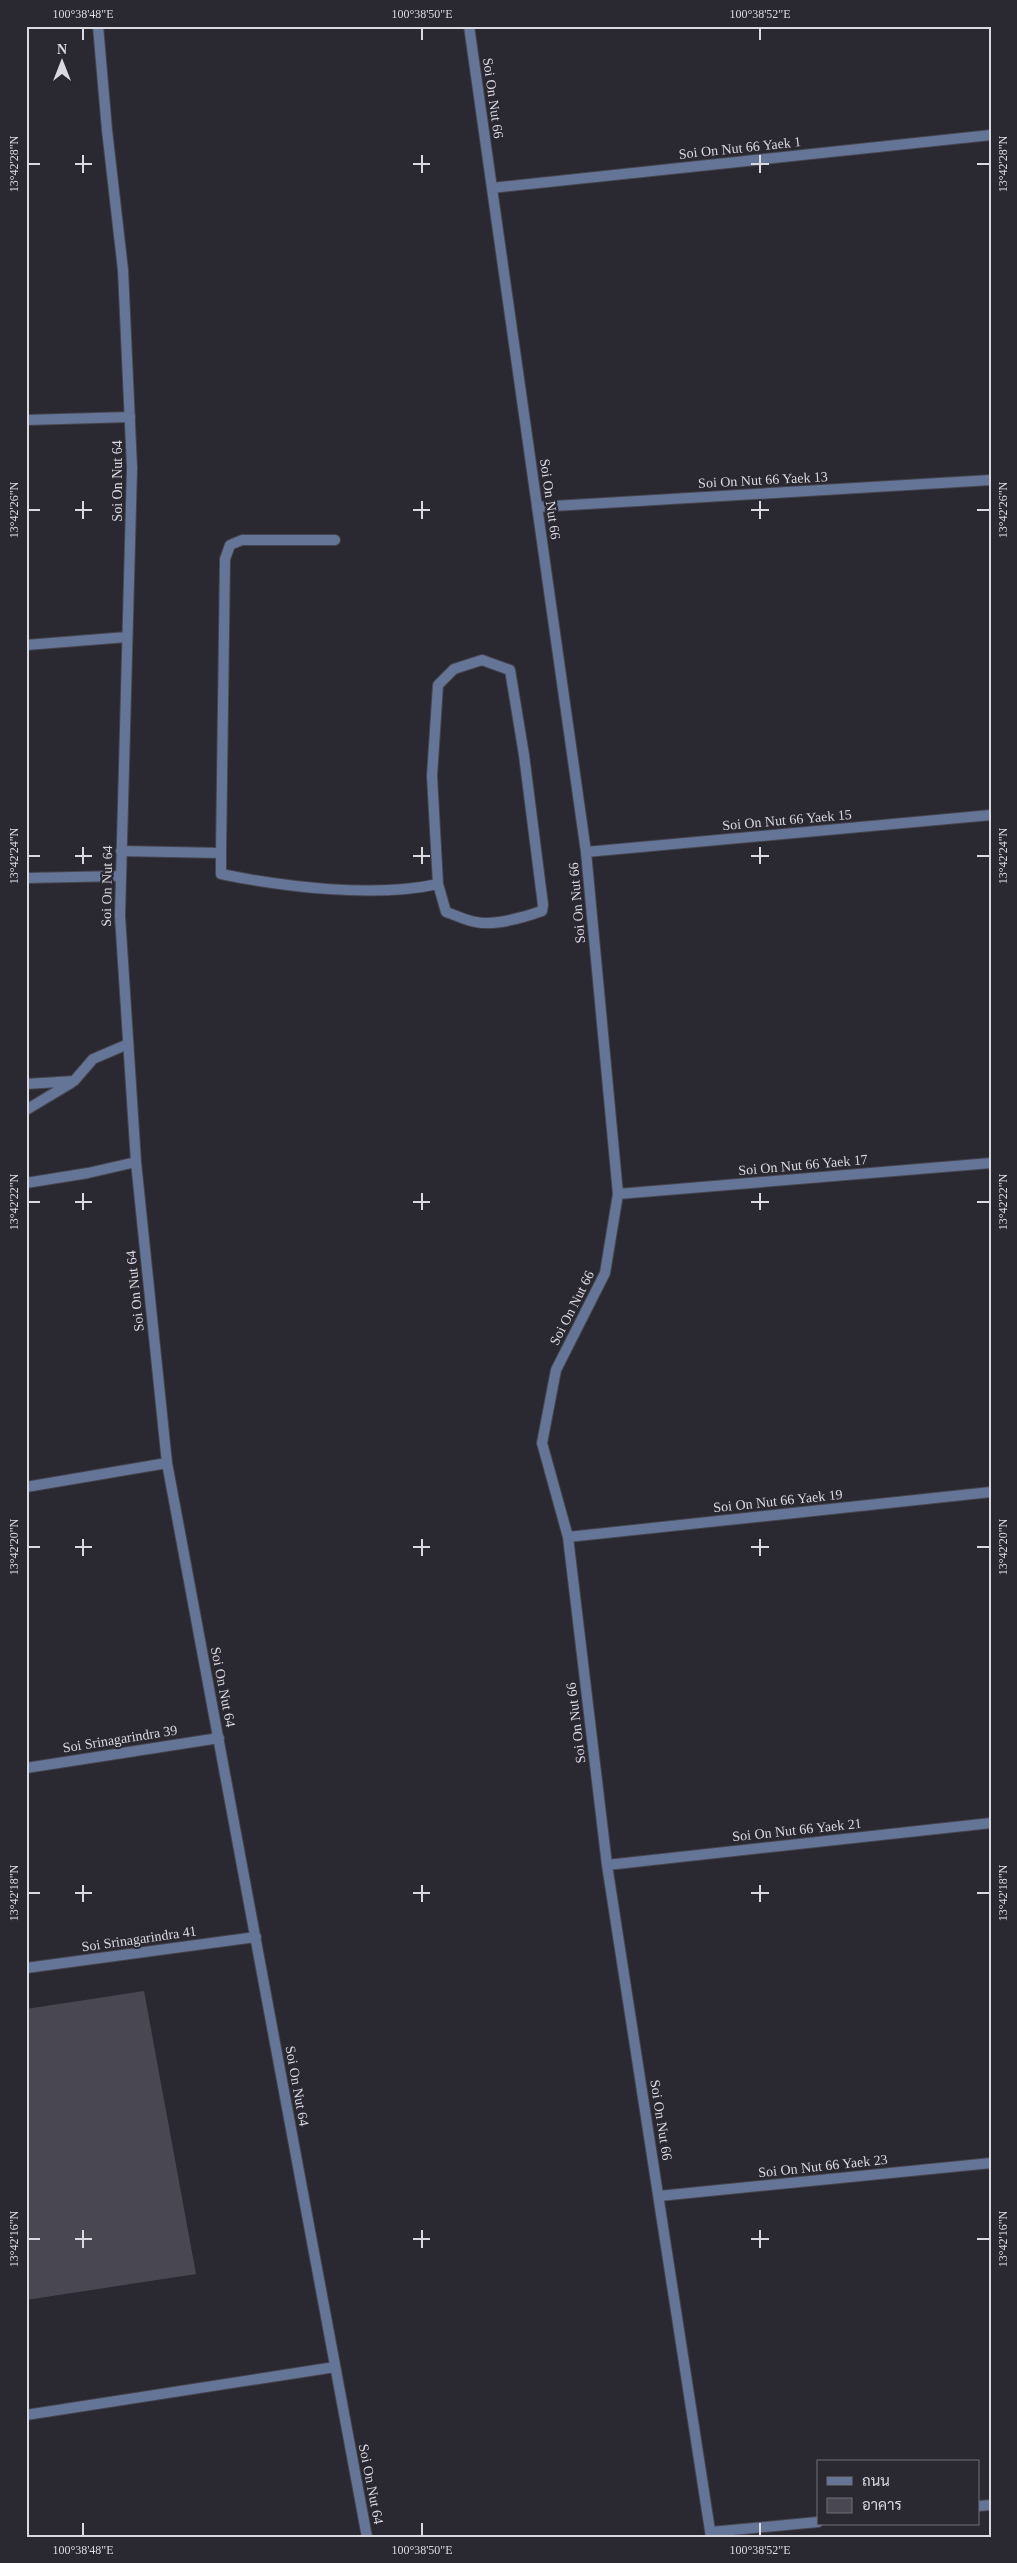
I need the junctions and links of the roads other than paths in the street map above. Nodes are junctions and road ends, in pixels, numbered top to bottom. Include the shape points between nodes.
1 (98, 26) edge
2 (469, 26) edge
3 (991, 135) edge
4 (492, 188) junction
5 (130, 417) junction
6 (26, 420) edge
7 (991, 480) edge
8 (537, 507) junction
9 (335, 540) dead end
10 (128, 637) junction
11 (26, 645) edge
12 (991, 815) edge
13 (121, 850) junction
14 (586, 852) junction
15 (221, 853) junction
16 (121, 876) junction
17 (26, 878) edge
18 (438, 884) junction
19 (128, 1044) junction
20 (74, 1082) junction
21 (26, 1084) edge
22 (26, 1110) edge
23 (136, 1162) junction
24 (991, 1164) edge
25 (26, 1183) edge
26 (618, 1194) junction
27 (167, 1463) junction
28 (26, 1487) edge
29 (991, 1492) edge
30 (568, 1537) junction
31 (219, 1738) junction
32 (26, 1768) edge
33 (991, 1822) edge
34 (607, 1865) junction
35 (256, 1937) junction
36 (26, 1968) edge
37 (991, 2163) edge
38 (659, 2196) junction
39 (335, 2366) junction
40 (26, 2415) edge
41 (817, 2522) edge
42 (711, 2534) edge
43 (367, 2537) edge

1 - 5 street, Soi On Nut 64 via 123,270
2 - 4 street, Soi On Nut 66
3 - 4 street, Soi On Nut 66 Yaek 1
4 - 8 street, Soi On Nut 66
5 - 6 street
5 - 10 street, Soi On Nut 64
7 - 8 street, Soi On Nut 66 Yaek 13
8 - 14 street, Soi On Nut 66
9 - 15 street via 242,540 230,545 226,559
10 - 11 street
10 - 13 street, Soi On Nut 64
12 - 14 street, Soi On Nut 66 Yaek 15
13 - 15 street
13 - 16 street, Soi On Nut 64
14 - 26 street, Soi On Nut 66
15 - 18 street via 221,874 264,883 357,889 420,888
16 - 17 street
16 - 19 street, Soi On Nut 64 via 120,916
18 - 18 street via 432,776 438,685 454,669 482,660 510,670 524,755 542,911 512,920 477,923 446,912
19 - 20 street via 93,1059
19 - 23 street, Soi On Nut 64
20 - 21 street
20 - 22 street
23 - 25 street
23 - 27 street, Soi On Nut 64
24 - 26 street, Soi On Nut 66 Yaek 17
26 - 30 street, Soi On Nut 66 via 605,1273 556,1370 542,1443
27 - 28 street
27 - 31 street, Soi On Nut 64
29 - 30 street, Soi On Nut 66 Yaek 19
30 - 34 street, Soi On Nut 66
31 - 32 street, Soi Srinagarindra 39
31 - 35 street, Soi On Nut 64
33 - 34 street, Soi On Nut 66 Yaek 21
34 - 38 street, Soi On Nut 66
35 - 36 street, Soi Srinagarindra 41
35 - 39 street, Soi On Nut 64
37 - 38 street, Soi On Nut 66 Yaek 23
38 - 42 street, Soi On Nut 66
39 - 40 street
39 - 43 street, Soi On Nut 64
41 - 42 street

